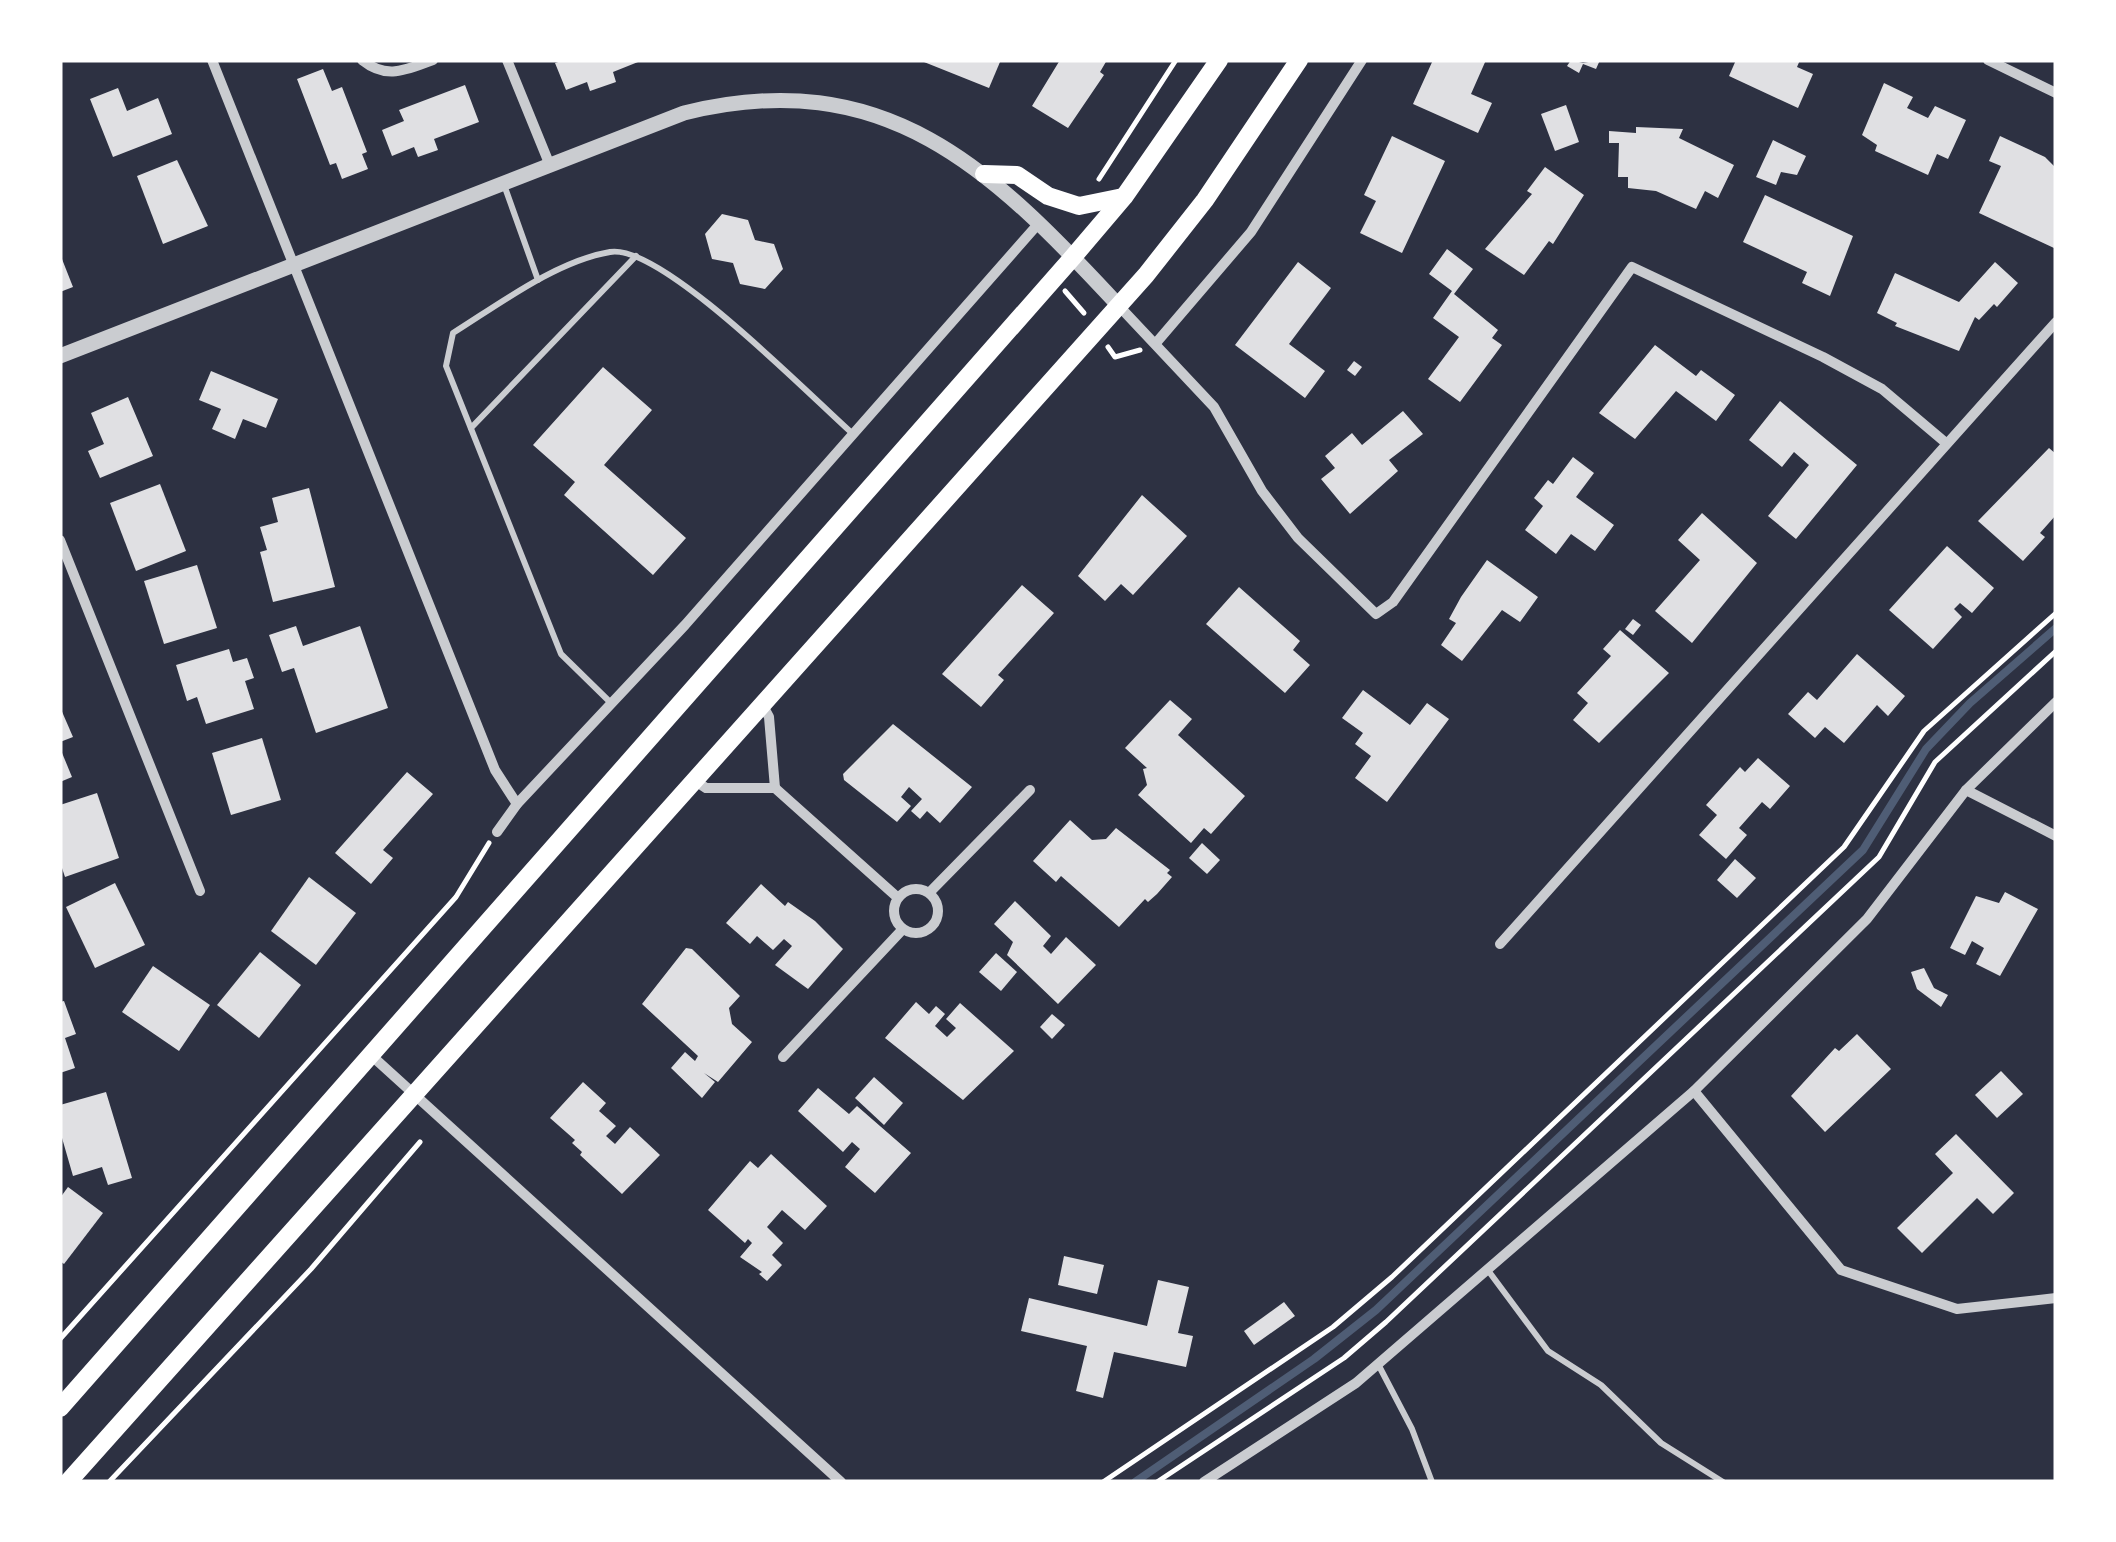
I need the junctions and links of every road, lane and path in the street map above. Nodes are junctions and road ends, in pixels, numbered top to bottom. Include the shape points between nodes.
1 (212, 60) edge
2 (362, 60) edge
3 (433, 60) edge
4 (506, 60) edge
5 (1176, 60) edge
6 (1219, 60) edge
7 (1298, 60) edge
8 (1362, 60) edge
9 (1988, 60) edge
10 (2056, 93) edge
11 (550, 164) junction
12 (984, 174) junction
13 (503, 182) junction
14 (1088, 186) dead end
15 (1124, 197) junction
16 (1040, 223) junction
17 (637, 255) junction
18 (1073, 258) junction
19 (294, 265) junction
20 (1054, 279) junction
21 (538, 280) junction
22 (1119, 306) junction
23 (2056, 322) edge
24 (1097, 331) junction
25 (1156, 343) junction
26 (60, 356) edge
27 (471, 428) junction
28 (853, 434) junction
29 (1946, 442) junction
30 (60, 540) edge
31 (2056, 613) edge
32 (2056, 651) edge
33 (2056, 702) edge
34 (612, 704) junction
35 (763, 706) junction
36 (697, 782) junction
37 (775, 788) junction
38 (1030, 790) dead end
39 (1966, 790) junction
40 (517, 804) junction
41 (497, 832) joint
42 (2056, 836) edge
43 (200, 891) dead end
44 (930, 892) junction
45 (897, 896) junction
46 (902, 930) junction
47 (1500, 944) dead end
48 (372, 1056) junction
49 (783, 1056) dead end
50 (414, 1090) junction
51 (1694, 1090) junction
52 (420, 1142) dead end
53 (1488, 1269) junction
54 (2056, 1298) edge
55 (60, 1339) edge
56 (1378, 1364) junction
57 (60, 1408) edge
58 (68, 1482) edge
59 (109, 1482) edge
60 (842, 1482) edge
61 (1103, 1482) edge
62 (1157, 1482) edge
63 (1204, 1482) edge
64 (1432, 1482) edge
65 (1724, 1482) edge

1 - 19 street
2 - 3 street via 378,73 397,73
4 - 11 street
5 - 14 path via 1102,177
6 - 15 main road
7 - 22 main road via 1205,200
8 - 25 street via 1250,232
9 - 10 street
11 - 12 street via 684,113 772,100 886,118 954,151
11 - 13 street
12 - 15 main road via 1017,175 1048,196 1080,206
12 - 16 street
13 - 19 street
13 - 21 lane
15 - 18 main road
16 - 18 street
16 - 28 street
17 - 21 lane via 612,252
17 - 27 lane
17 - 28 lane via 674,274
18 - 20 main road
18 - 22 street
19 - 26 street
19 - 40 street via 495,770
20 - 24 path
20 - 48 main road
21 - 27 lane via 453,333 446,366
22 - 24 main road
22 - 25 street
23 - 29 street
24 - 25 path via 1115,357
24 - 35 main road
25 - 29 street via 1214,408 1298,538 1376,614 1392,602 1632,267 1838,365 1882,390
27 - 34 lane via 560,654
28 - 34 street
29 - 47 street
30 - 43 street
31 - 61 path via 1924,731 1844,847 1392,1277 1333,1327
32 - 62 path via 1935,762 1879,858 1386,1322 1344,1358
33 - 39 street
34 - 40 street
35 - 36 main road
35 - 37 street
36 - 37 street via 706,788
36 - 50 main road
37 - 45 street
38 - 44 street
39 - 42 street
39 - 51 street via 1867,918
40 - 41 street
41 - 55 path via 456,896
44 - 45 street via 913,888
44 - 46 street via 940,908 935,926 919,934
45 - 46 street via 892,914
46 - 49 street
48 - 50 street
48 - 57 main road
50 - 58 main road
50 - 60 street
51 - 53 street
51 - 54 street via 1842,1270 1957,1309
52 - 59 path via 311,1269
53 - 56 street
53 - 65 lane via 1548,1352 1601,1385 1661,1443
56 - 63 street
56 - 64 lane

